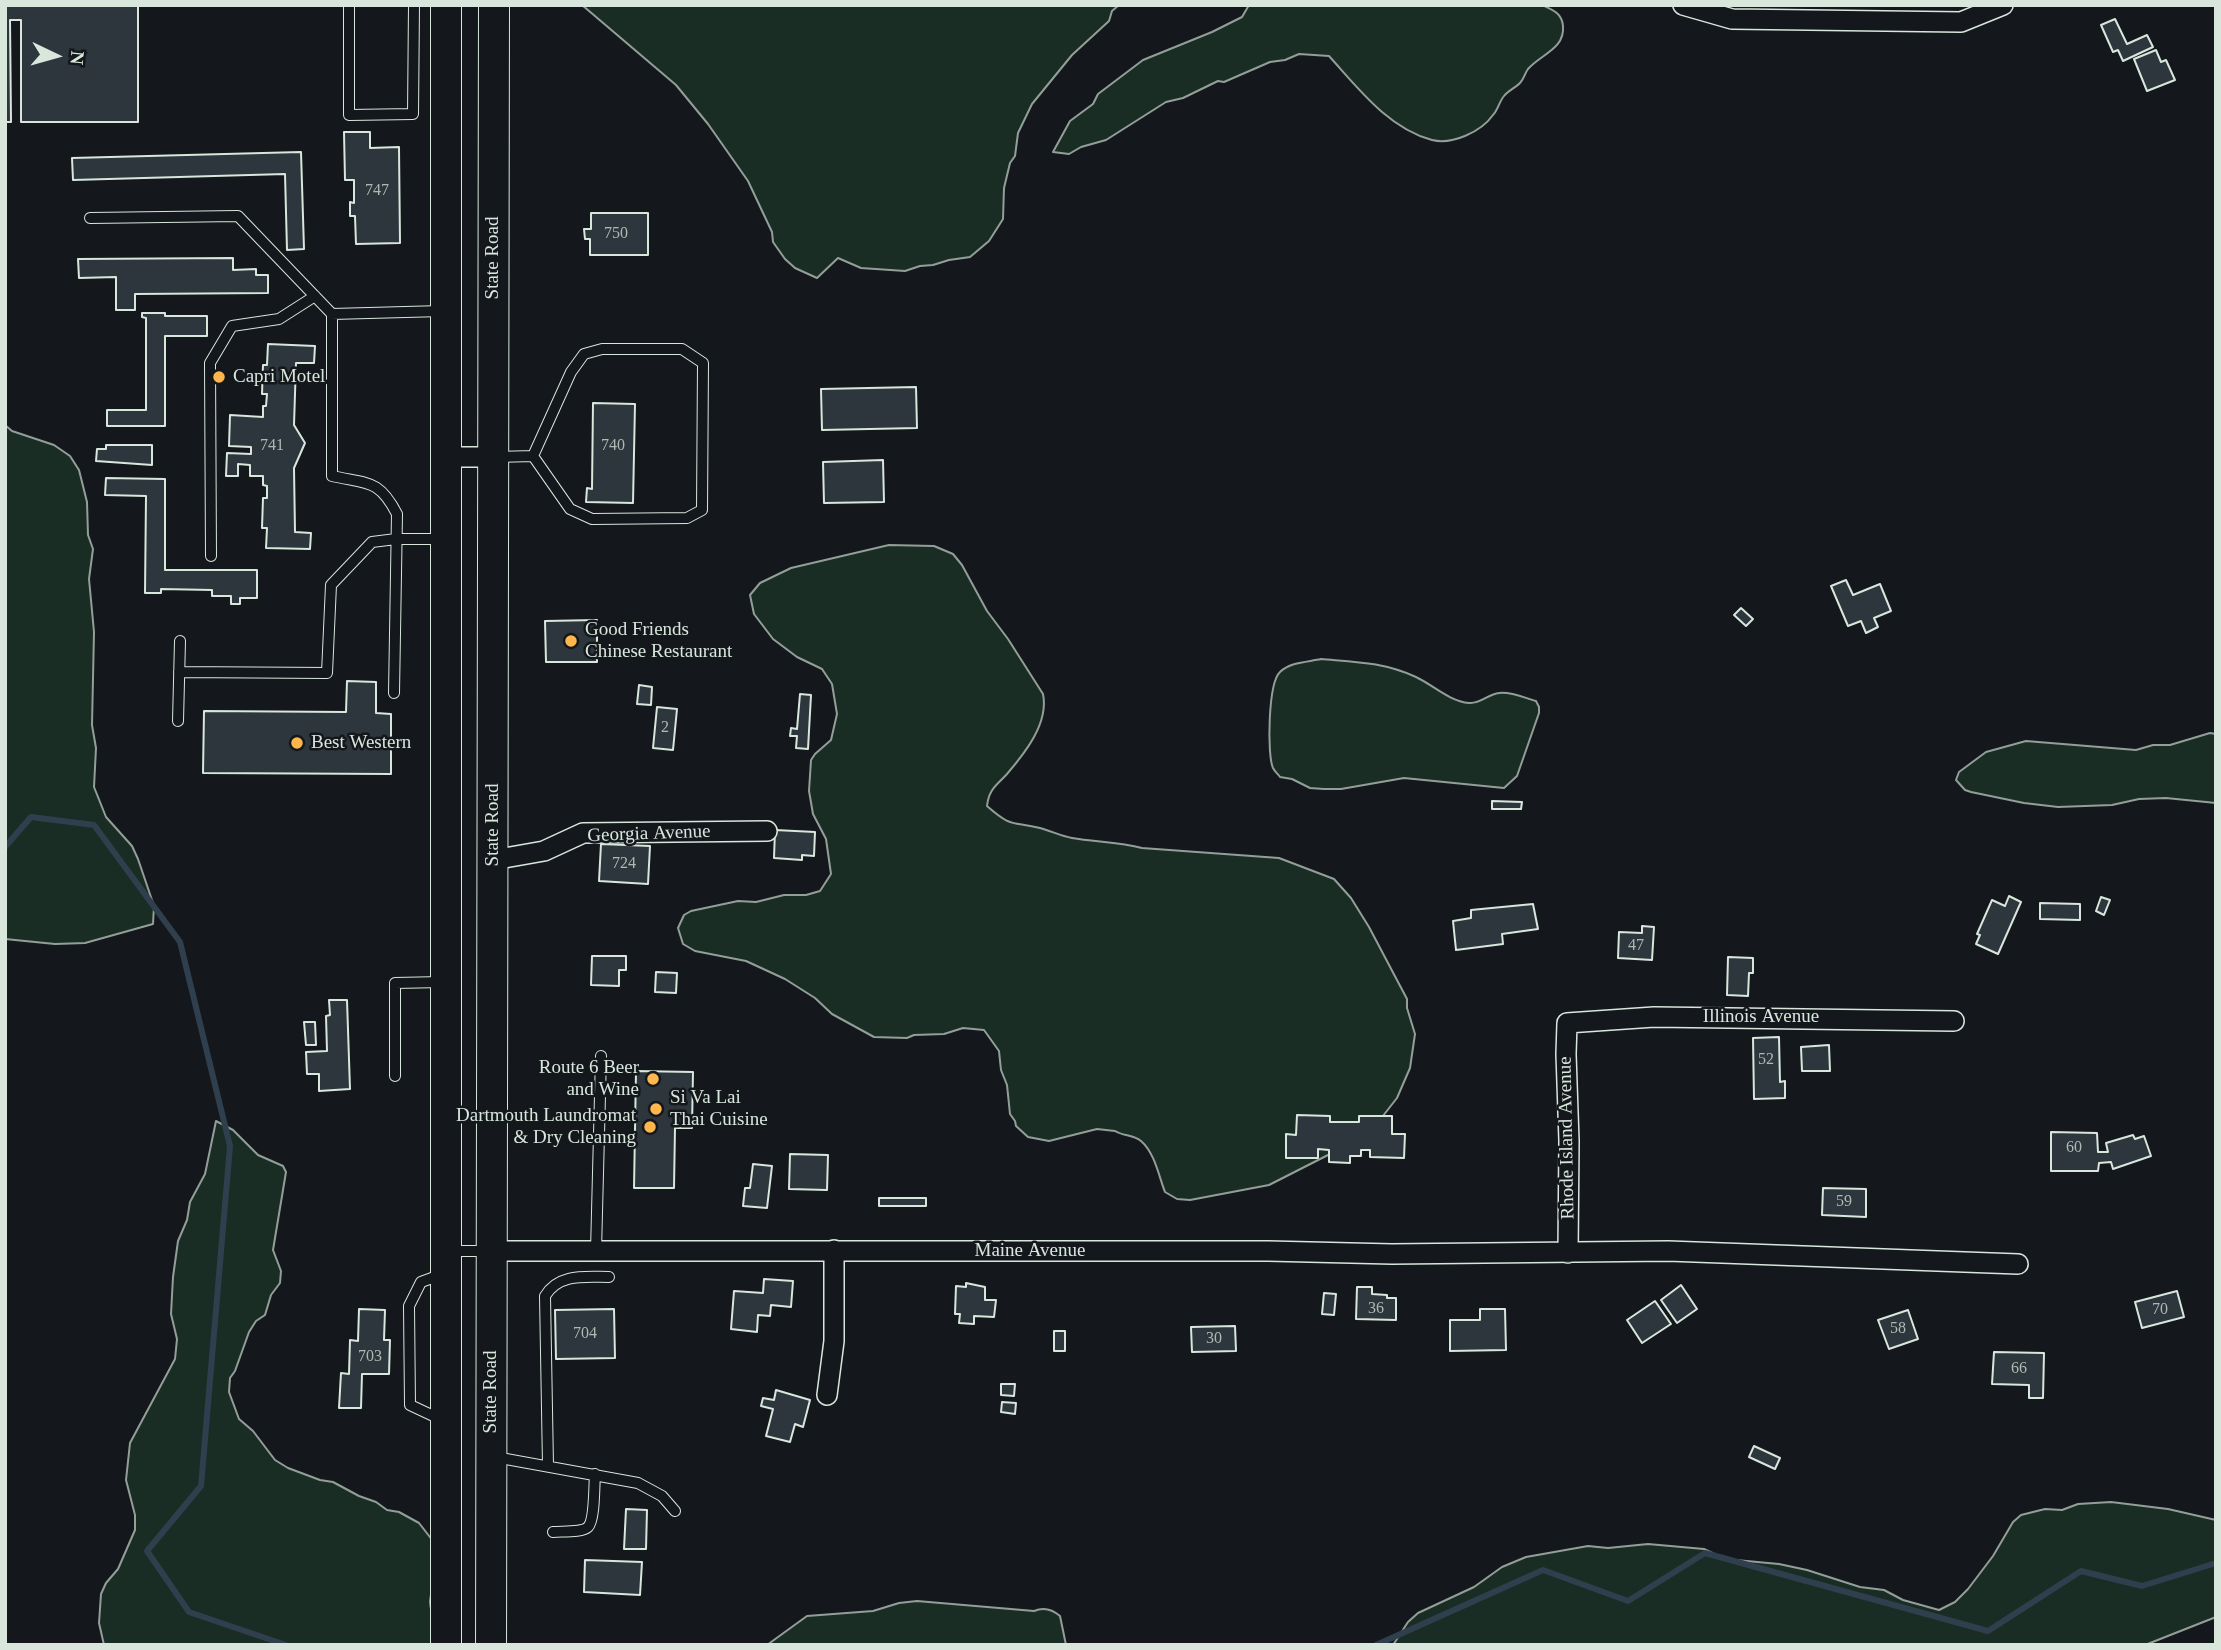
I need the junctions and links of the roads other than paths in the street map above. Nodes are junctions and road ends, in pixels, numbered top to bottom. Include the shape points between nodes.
1 (349, 5) edge
2 (414, 5) edge
3 (446, 5) edge
4 (494, 5) edge
5 (1683, 5) edge
6 (2003, 5) edge
7 (90, 218) dead end
8 (315, 296) junction
9 (446, 311) junction
10 (332, 314) junction
11 (533, 456) junction
12 (446, 457) junction
13 (492, 457) junction
14 (446, 539) junction
15 (396, 540) junction
16 (211, 556) dead end
17 (180, 641) dead end
18 (179, 672) junction
19 (394, 693) dead end
20 (178, 722) dead end
21 (767, 831) dead end
22 (493, 860) junction
23 (446, 981) junction
24 (1954, 1021) dead end
25 (1567, 1023) joint
26 (601, 1056) dead end
27 (395, 1076) dead end
28 (491, 1251) junction
29 (596, 1251) junction
30 (834, 1251) junction
31 (1568, 1253) junction
32 (446, 1261) junction
33 (2018, 1264) dead end
34 (609, 1277) dead end
35 (827, 1395) dead end
36 (491, 1457) junction
37 (548, 1466) junction
38 (595, 1474) junction
39 (675, 1511) dead end
40 (553, 1532) dead end
41 (446, 1645) edge
42 (491, 1645) edge

1 - 2 lane via 349,115 413,114
3 - 9 main road
4 - 13 main road, State Road
5 - 6 street via 1732,19 1961,22
7 - 8 lane via 238,216
8 - 10 lane
8 - 16 lane via 279,319 232,326 210,363
9 - 10 lane
9 - 12 main road
10 - 15 lane via 332,476 375,486 387,495 397,514
11 - 11 lane via 571,372 584,354 602,349 682,349 703,363 702,510 687,518 592,519 570,509
11 - 13 lane
12 - 13 street
12 - 14 main road
13 - 22 main road, State Road
14 - 15 lane
14 - 23 main road
15 - 18 lane via 372,542 331,585 327,673
15 - 19 lane
17 - 18 lane
18 - 20 lane
21 - 22 street, Georgia Avenue via 583,833 544,851
22 - 28 main road, State Road
23 - 27 lane via 395,983
23 - 32 main road
24 - 25 street, Illinois Avenue via 1654,1017
25 - 31 street, Rhode Island Avenue
26 - 29 lane
28 - 29 street, Maine Avenue
28 - 32 lane
28 - 36 main road, State Road
29 - 30 street, Maine Avenue
30 - 31 street, Maine Avenue
30 - 35 street via 834,1341
31 - 33 street, Maine Avenue via 1668,1251
32 - 41 main road
34 - 37 lane via 570,1277 545,1296
36 - 37 lane
36 - 42 main road, State Road
37 - 38 lane
38 - 39 lane via 638,1483 662,1496
38 - 40 lane via 588,1526

